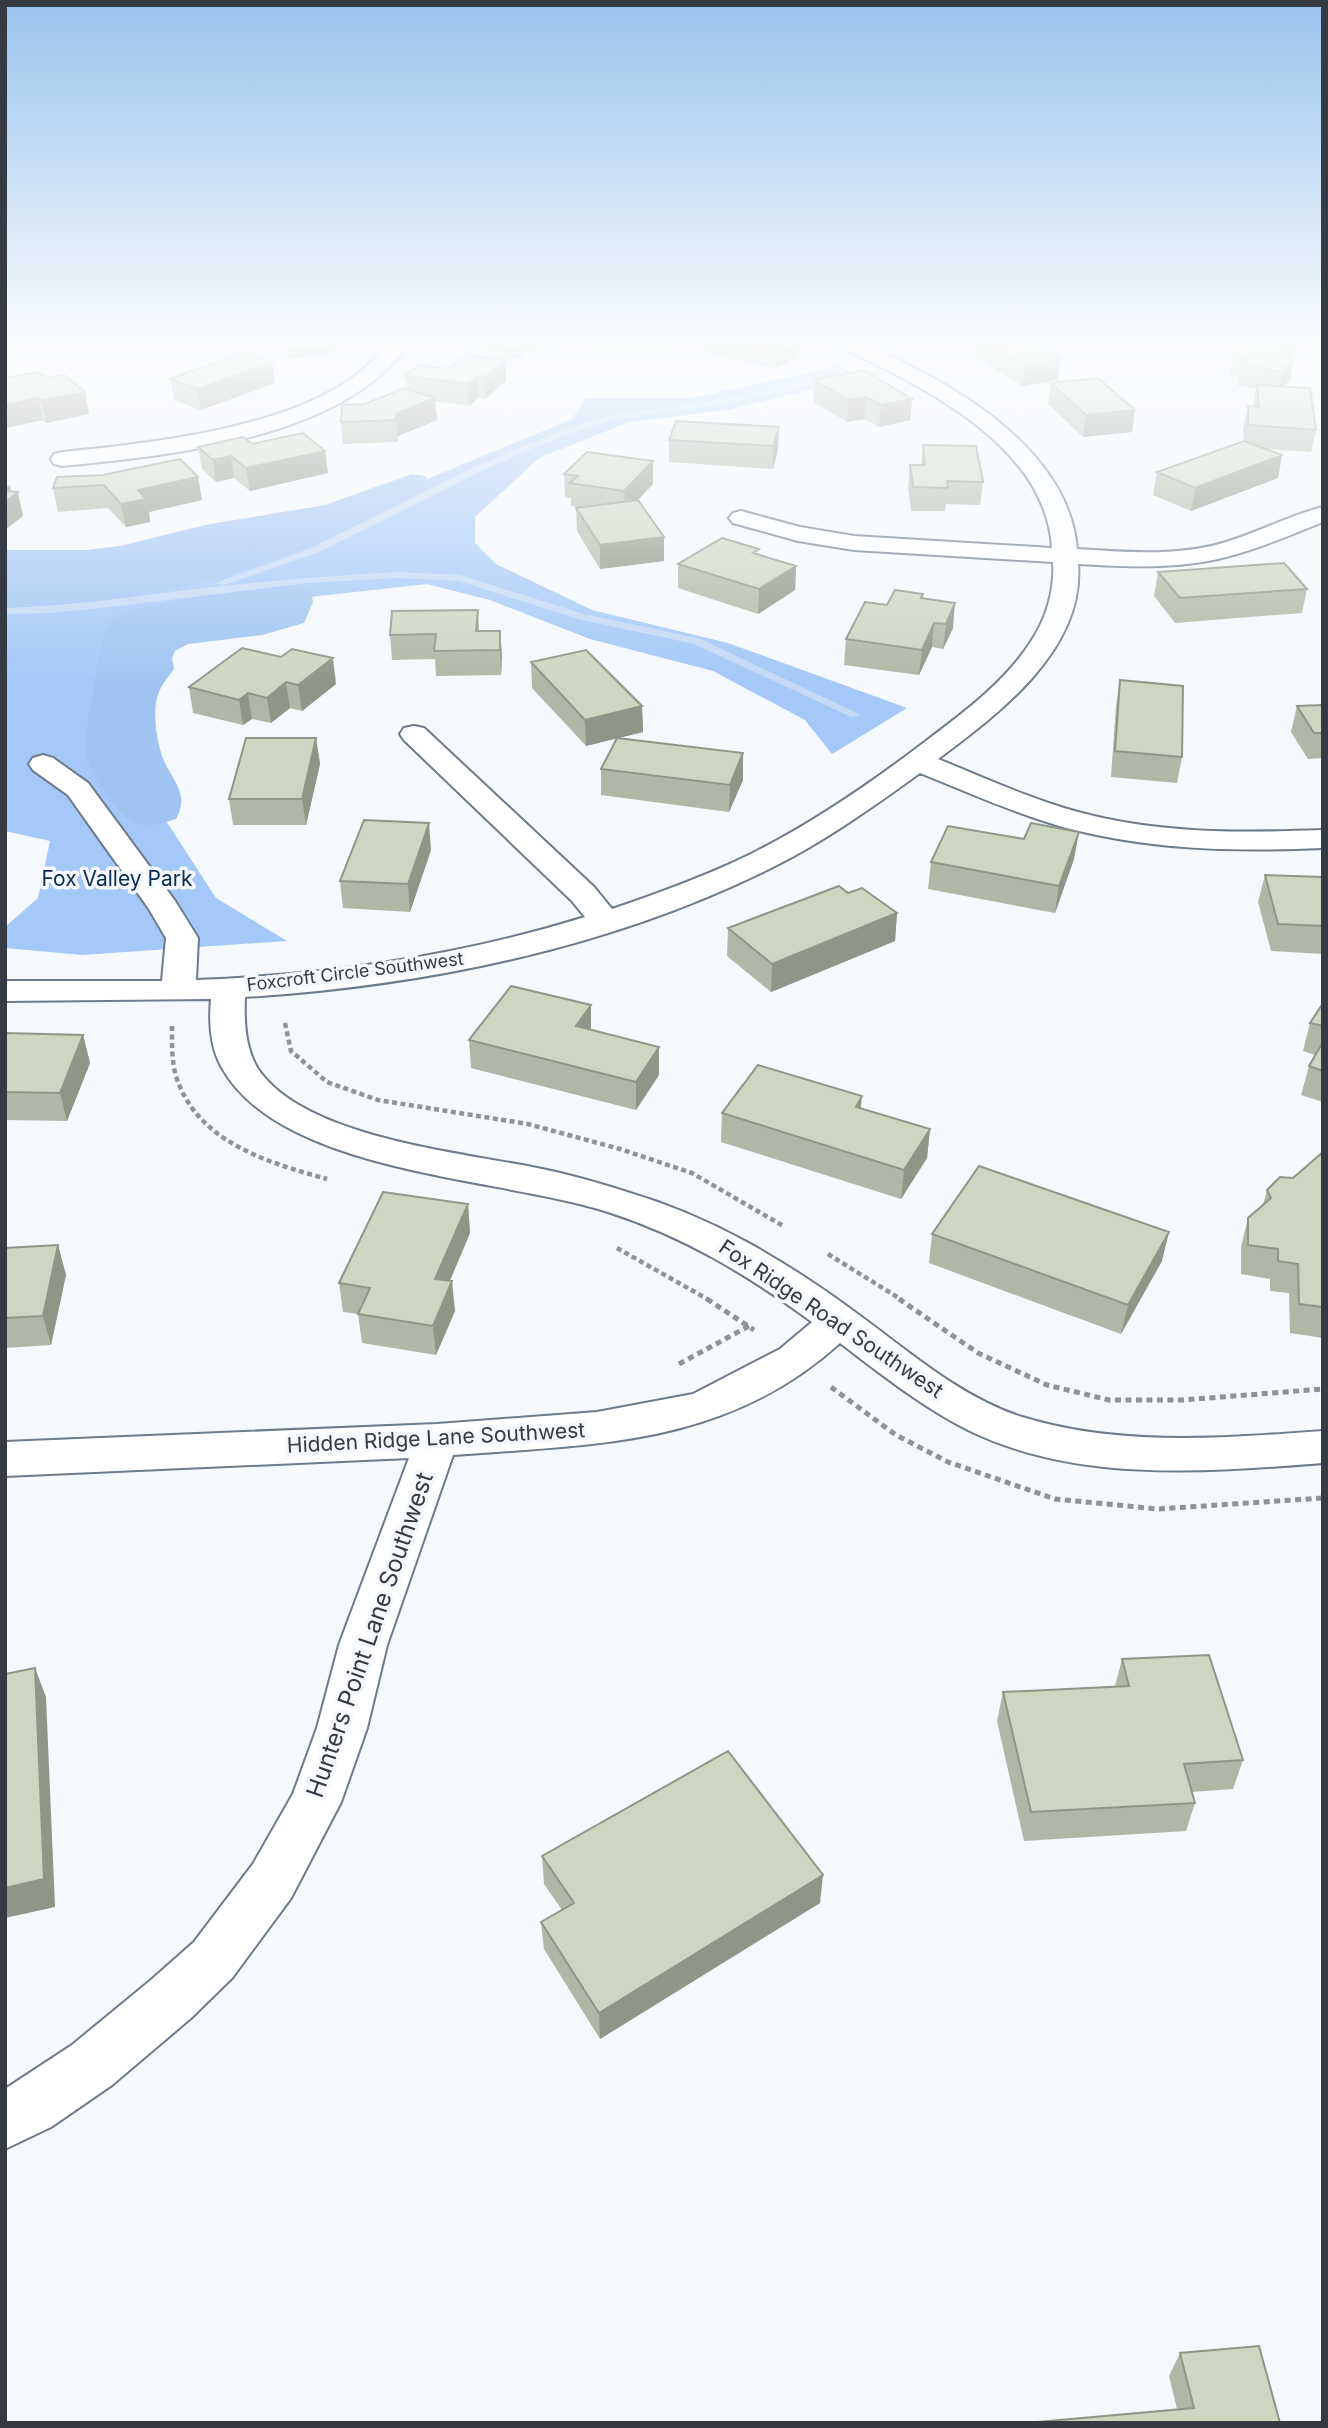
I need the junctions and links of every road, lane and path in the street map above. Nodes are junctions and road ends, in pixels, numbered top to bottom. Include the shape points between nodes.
1 (68, 458) edge
2 (1024, 458) edge
3 (62, 459) dead end
4 (1323, 514) edge
5 (740, 518) dead end
6 (1067, 557) junction
7 (414, 733) dead end
8 (917, 761) junction
9 (43, 764) dead end
10 (1323, 839) edge
11 (606, 922) junction
12 (228, 988) junction
13 (5, 991) edge
14 (177, 991) junction
15 (838, 1322) junction
16 (749, 1326) dead end
17 (670, 1367) dead end
18 (437, 1440) junction
19 (1323, 1447) edge
20 (5, 1459) edge
21 (5, 2120) edge

1 - 3 street
2 - 6 street, Foxcroft Circle Southwest via 1049,495 1061,523
4 - 6 street via 1241,546 1206,554 1138,561
5 - 6 street via 854,543
6 - 8 street, Foxcroft Circle Southwest via 1062,602 1035,656 978,714
7 - 11 street via 583,894
8 - 10 street via 1048,812 1115,830 1210,841
8 - 11 street, Foxcroft Circle Southwest via 808,835 760,861
9 - 14 street via 78,789 164,908 182,939
11 - 12 street, Foxcroft Circle Southwest via 458,960
12 - 14 street, Foxcroft Circle Southwest
12 - 15 street, Fox Ridge Road Southwest via 226,1024 239,1068 274,1103 307,1123 388,1150 539,1181 655,1215 750,1260
13 - 14 street, Foxcroft Circle Southwest
15 - 18 street, Hidden Ridge Lane Southwest via 795,1360 704,1407 597,1428
15 - 19 street, Fox Ridge Road Southwest via 932,1389 1012,1430 1073,1445 1154,1455
16 - 17 path
18 - 20 street, Hidden Ridge Lane Southwest
18 - 21 street, Hunters Point Lane Southwest via 363,1645 342,1728 314,1802 271,1881 213,1960 172,1999 92,2065

